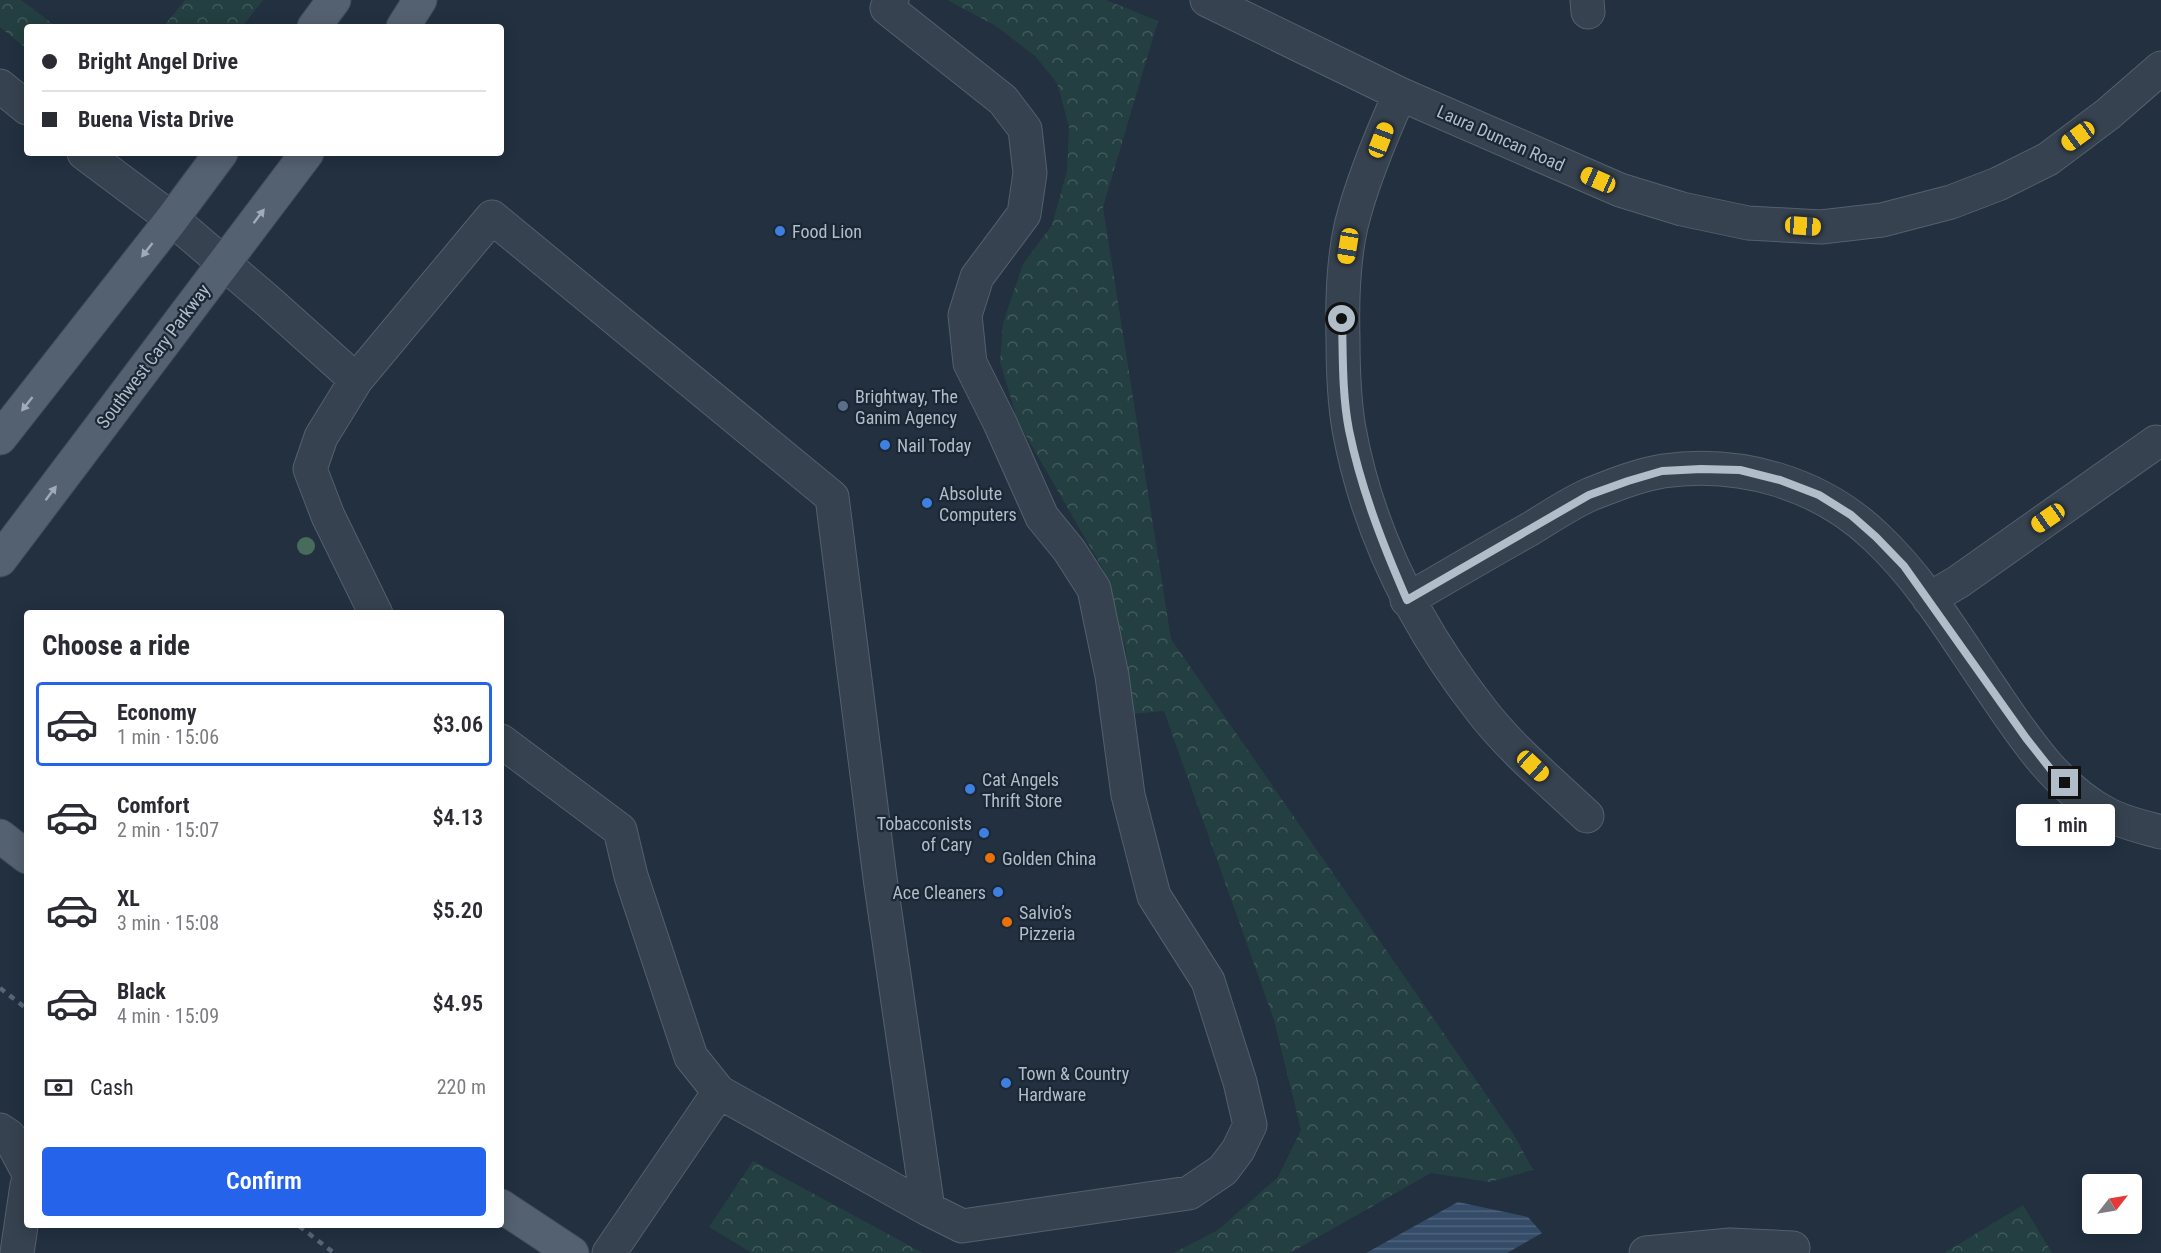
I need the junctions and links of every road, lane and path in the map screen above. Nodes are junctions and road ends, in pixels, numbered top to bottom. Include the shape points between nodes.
1 (334, 0) edge
2 (420, 0) edge
3 (1207, 0) edge
4 (883, 3) edge
5 (316, 24) edge
6 (405, 24) edge
7 (2161, 68) edge
8 (0, 86) edge
9 (1400, 94) junction
10 (24, 106) edge
11 (88, 156) edge
12 (218, 156) edge
13 (305, 156) edge
14 (172, 219) junction
15 (224, 263) junction
16 (356, 380) junction
17 (0, 438) edge
18 (2156, 442) dead end
19 (0, 560) edge
20 (1929, 599) junction
21 (1407, 600) junction
22 (374, 610) edge
23 (504, 743) edge
24 (1587, 816) dead end
25 (2161, 832) edge
26 (0, 836) edge
27 (24, 855) edge
28 (719, 1092) junction
29 (0, 1130) edge
30 (24, 1164) edge
31 (24, 1205) edge
32 (504, 1208) edge
33 (928, 1209) junction
34 (1793, 1248) dead end
35 (17, 1253) edge
36 (572, 1253) edge
37 (609, 1253) edge
38 (1646, 1253) edge

1 - 5 main road
2 - 6 main road
3 - 9 street, Laura Duncan Road
4 - 33 street via 1003,100 1025,129 1030,173 1024,214 977,277 965,315 970,363 1042,517 1094,589 1112,676 1128,795 1154,896 1208,981 1250,1125 1223,1170 1189,1193 962,1226
7 - 9 street, Laura Duncan Road via 2048,159 1998,184 1917,212 1821,227 1748,223 1620,190
8 - 10 street
9 - 21 street via 1351,226 1342,330 1349,429 1380,538
11 - 14 street
12 - 14 main road
15 -> 13 main road, Southwest Cary Parkway
14 - 15 street
14 -> 17 main road
15 - 16 street
19 -> 15 main road, Southwest Cary Parkway
16 - 22 street via 321,437 310,470
16 - 33 street via 492,217 832,497 880,878
18 - 20 street
20 - 21 street via 1876,537 1819,495 1740,470 1701,469 1662,471 1589,495
20 - 25 street via 2052,771 2107,814
21 - 24 street via 1443,660 1482,712
23 - 28 street via 620,830 631,876 691,1057
26 - 27 main road
28 - 33 street
28 - 37 street
29 - 30 street via 9,1136
31 - 35 street
32 - 36 main road
34 - 38 street via 1730,1245

